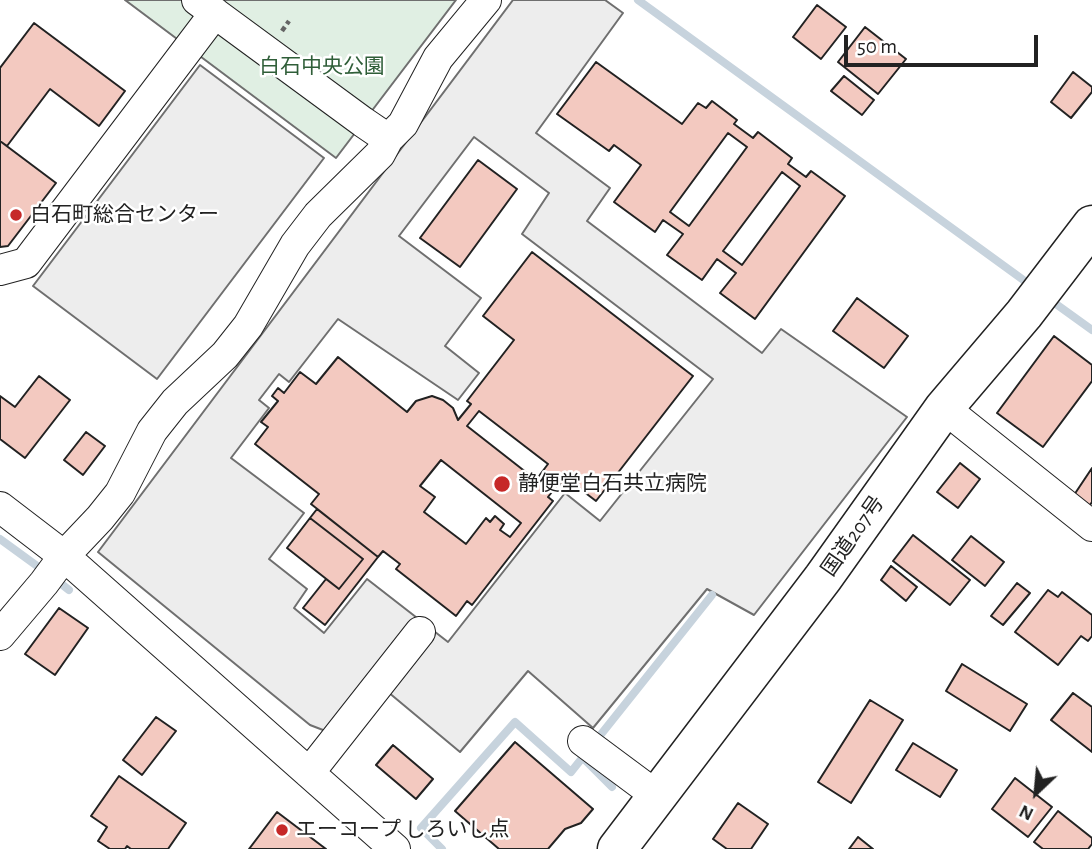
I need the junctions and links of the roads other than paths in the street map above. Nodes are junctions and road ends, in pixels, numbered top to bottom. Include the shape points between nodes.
1 (486, 0) edge
2 (206, 7) edge
3 (388, 139) junction
4 (1092, 225) edge
5 (0, 270) edge
6 (944, 408) junction
7 (0, 507) edge
8 (1092, 526) edge
9 (55, 568) junction
10 (420, 632) dead end
11 (0, 634) edge
12 (592, 748) dead end
13 (309, 773) junction
14 (657, 796) junction
15 (394, 849) edge
16 (617, 849) edge

1 - 3 street via 438,58 403,124
2 - 3 street
2 - 5 street via 26,263
3 - 9 street via 380,154 318,215 248,326 225,355 175,402 152,432 120,493
4 - 6 highway, 国道207号
6 - 8 street
6 - 14 highway, 国道207号 via 823,578
7 - 9 street
9 - 11 street
9 - 13 street
10 - 13 street
12 - 14 street
13 - 15 street
14 - 16 highway, 国道207号

